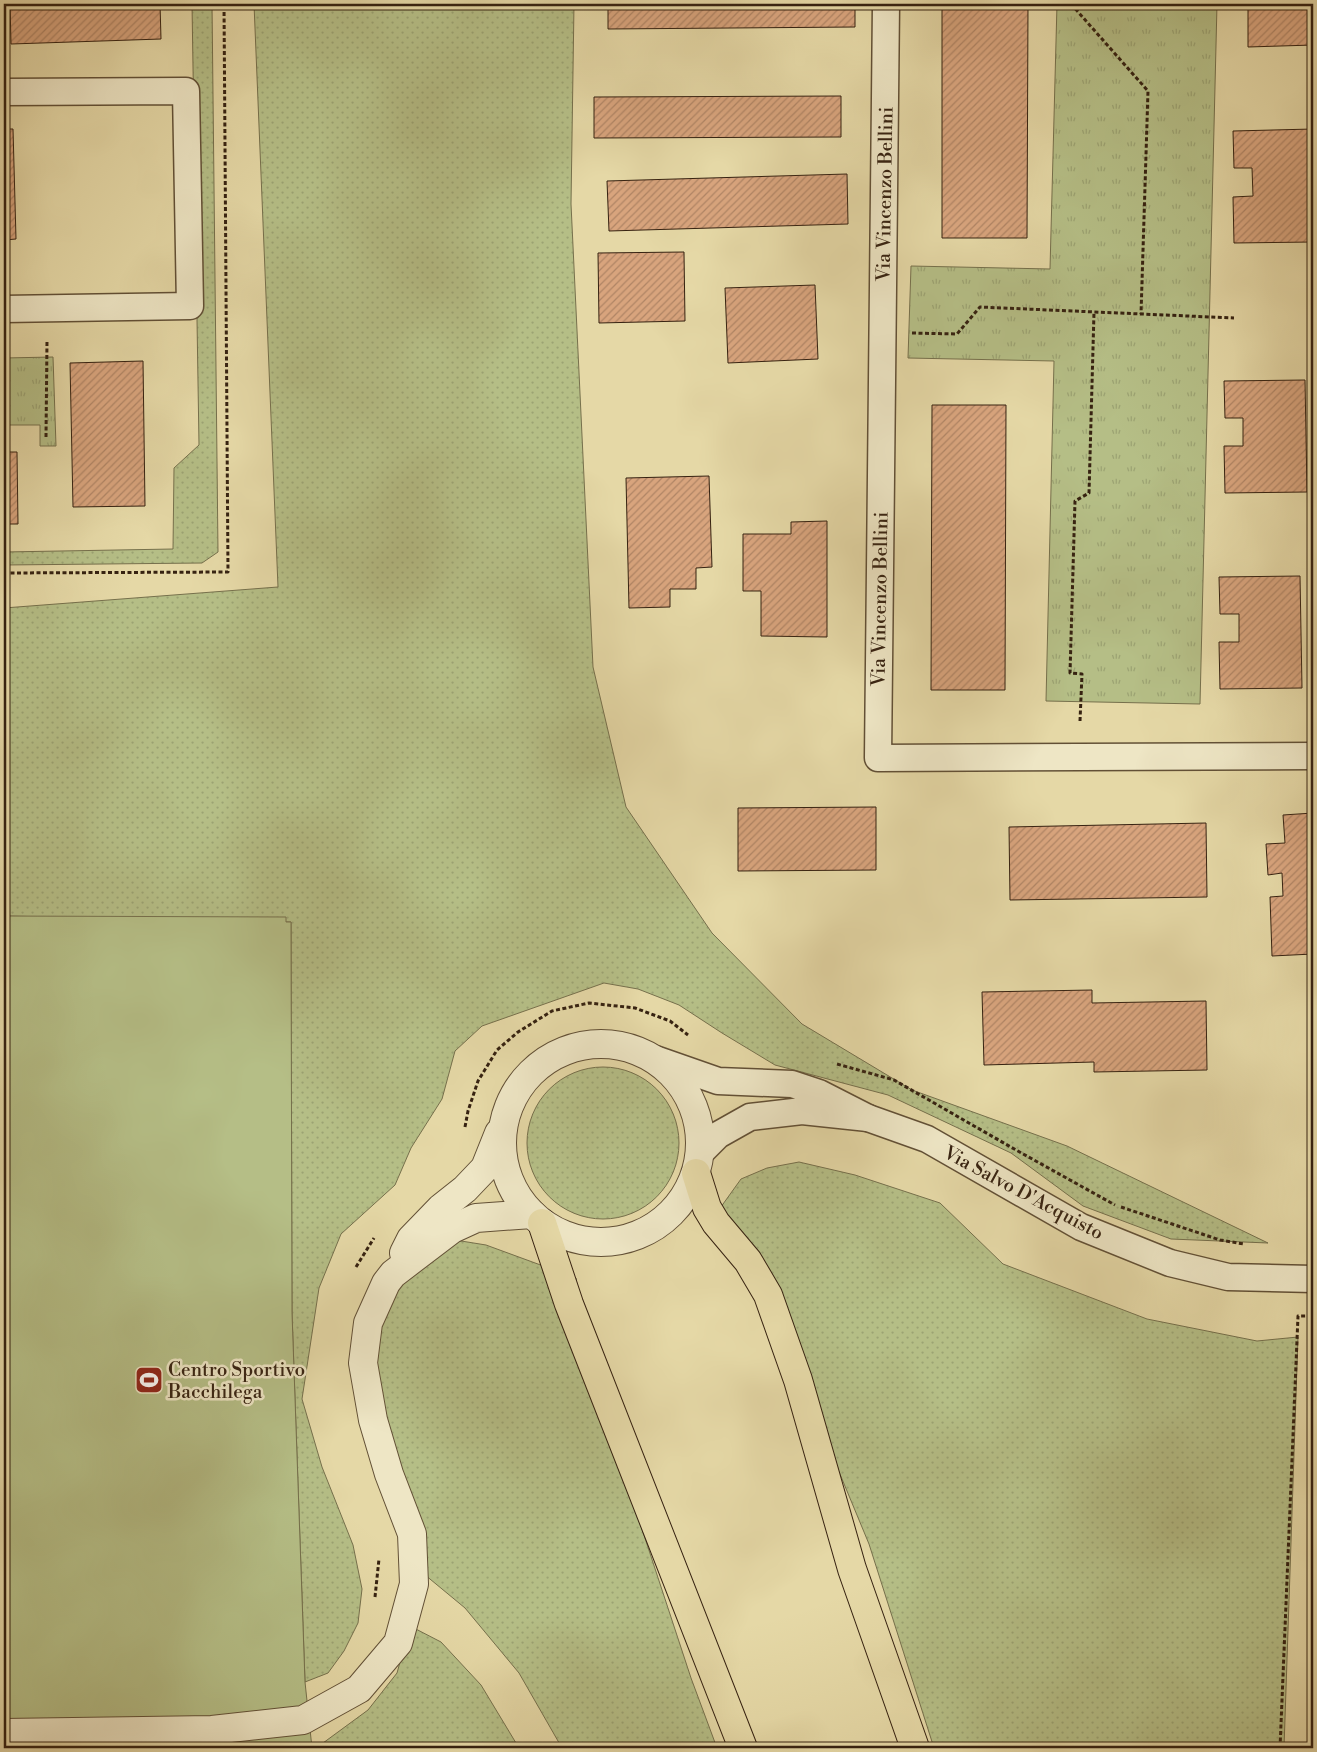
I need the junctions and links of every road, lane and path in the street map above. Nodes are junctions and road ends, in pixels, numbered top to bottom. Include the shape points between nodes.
1 (224, 4) edge
2 (886, 4) edge
3 (1071, 4) edge
4 (4, 92) edge
5 (4, 309) edge
6 (1094, 312) junction
7 (1141, 314) junction
8 (1234, 318) dead end
9 (909, 333) dead end
10 (46, 357) dead end
11 (46, 437) dead end
12 (4, 573) edge
13 (1080, 721) dead end
14 (1313, 756) edge
15 (692, 1039) dead end
16 (655, 1059) junction
17 (830, 1063) dead end
18 (507, 1113) junction
19 (868, 1118) junction
20 (464, 1130) dead end
21 (698, 1163) junction
22 (537, 1219) junction
23 (379, 1230) dead end
24 (1220, 1240) dead end
25 (355, 1271) dead end
26 (392, 1274) junction
27 (1306, 1279) edge
28 (1313, 1316) edge
29 (379, 1556) dead end
30 (373, 1604) dead end
31 (4, 1732) edge
32 (743, 1748) edge
33 (915, 1748) edge
34 (1280, 1748) edge

1 - 12 path via 228,572
2 - 14 street, Via Vincenzo Bellini via 878,758
3 - 7 path via 1148,92
4 - 5 street via 186,91 190,306
6 - 7 path
6 - 9 path via 980,308 957,334
6 - 13 path via 1089,493 1075,501 1070,673 1082,674
7 - 8 path
10 - 11 path
15 - 20 path via 670,1021 635,1008 589,1003 552,1011 518,1032 497,1050 478,1081
16 - 18 street via 616,1045 588,1044 568,1050 548,1059 532,1073 517,1091
16 - 19 street via 718,1081 792,1084 819,1093
16 - 21 street via 680,1082 693,1105 700,1133
17 - 24 path via 894,1080 1116,1205
18 - 22 street via 502,1142 504,1162 514,1190
18 - 26 street via 485,1168 411,1239
19 - 21 street via 802,1111 750,1117 718,1135
19 - 27 street, Via Salvo D'Acquisto via 927,1139 1082,1227 1170,1263 1228,1277
21 - 22 street via 688,1191 670,1214 635,1236 591,1242 559,1233
21 - 33 highway via 707,1208 748,1262 768,1295 798,1380 852,1569
22 - 26 street via 476,1218 452,1229
22 - 32 highway
23 - 25 path
26 - 31 street via 368,1322 363,1363 376,1429 412,1534 414,1584 398,1643 360,1689 304,1720 212,1730
28 - 34 path via 1298,1316
29 - 30 path

